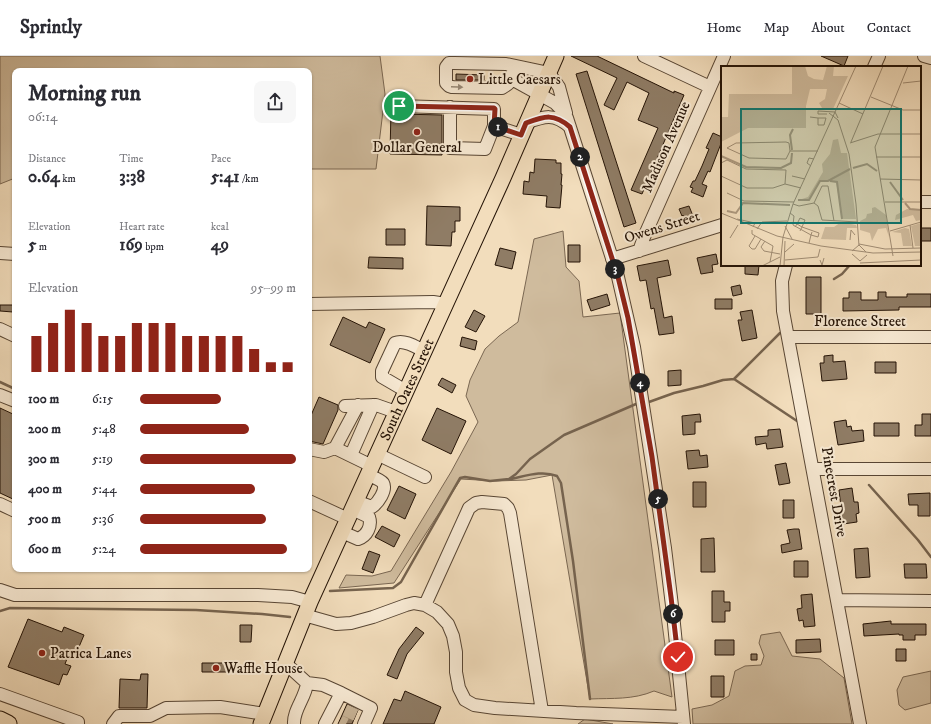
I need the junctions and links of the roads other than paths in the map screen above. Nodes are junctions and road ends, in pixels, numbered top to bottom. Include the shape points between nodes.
1 (556, 56) edge
2 (644, 56) edge
3 (724, 56) edge
4 (879, 56) edge
5 (924, 56) edge
6 (931, 58) edge
7 (515, 66) junction
8 (874, 66) edge
9 (549, 73) junction
10 (510, 78) junction
11 (710, 87) junction
12 (499, 88) junction
13 (539, 94) junction
14 (399, 106) dead end
15 (450, 107) junction
16 (495, 109) junction
17 (569, 122) junction
18 (494, 126) junction
19 (524, 129) junction
20 (721, 226) edge
21 (640, 251) junction
22 (0, 253) edge
23 (12, 254) edge
24 (612, 259) junction
25 (786, 266) edge
26 (312, 304) edge
27 (446, 304) junction
28 (0, 329) edge
29 (12, 335) edge
30 (788, 337) junction
31 (931, 337) edge
32 (424, 351) junction
33 (406, 391) junction
34 (0, 395) edge
35 (12, 400) edge
36 (358, 405) junction
37 (373, 405) junction
38 (345, 406) dead end
39 (396, 412) junction
40 (335, 448) junction
41 (312, 449) edge
42 (351, 455) junction
43 (372, 465) junction
44 (813, 469) junction
45 (931, 469) edge
46 (425, 477) dead end
47 (312, 502) edge
48 (0, 504) edge
49 (12, 510) edge
50 (349, 515) junction
51 (0, 590) edge
52 (837, 600) junction
53 (931, 601) edge
54 (425, 605) junction
55 (307, 608) junction
56 (285, 664) junction
57 (307, 683) junction
58 (341, 693) junction
59 (0, 694) edge
60 (542, 711) junction
61 (335, 715) edge
62 (263, 719) edge
63 (0, 720) edge
64 (362, 720) edge
65 (684, 721) edge
66 (8, 724) edge
67 (78, 724) edge
68 (113, 724) edge
69 (294, 724) edge
70 (860, 724) edge

1 - 9 main road, South Oates Street
2 - 11 street
3 - 11 street, Madison Avenue
4 - 8 street
5 - 6 street
7 - 9 street
7 - 10 street
7 -> 12 street via 449,63 446,67 446,83 449,86
9 - 13 main road, South Oates Street
9 - 17 street via 559,87
10 - 12 street via 505,87
10 - 13 street
11 - 21 street, Madison Avenue
12 - 16 street via 498,104
13 - 17 street via 562,109
13 - 19 main road, South Oates Street
14 - 15 street
15 - 16 street
15 - 18 street via 450,149 485,149
16 - 18 street
17 - 19 street via 548,117 539,119
17 - 24 street
18 - 19 street
19 - 27 main road, South Oates Street
20 - 21 street, Owens Street
21 - 24 street, Owens Street
22 - 23 street
24 - 65 street via 628,318 641,387 671,597
25 - 30 street, Pinecrest Drive via 782,290
26 - 27 street
27 - 32 main road, South Oates Street
28 - 29 street
30 - 31 street, Florence Street
30 - 44 street, Pinecrest Drive
32 - 33 main road, South Oates Street
32 - 33 street via 405,342 395,343 382,371 382,377
33 - 39 main road, South Oates Street
34 - 35 street
36 - 37 street
36 - 38 street
36 - 40 street
37 - 39 street
37 - 42 street
39 - 43 main road, South Oates Street
40 - 41 street via 324,452
40 - 42 street
42 - 43 street
43 - 46 street
43 - 50 main road, South Oates Street
43 - 50 street via 384,488 377,504
44 - 45 street
44 - 52 street, Pinecrest Drive
47 - 50 street
48 - 49 street
50 - 55 main road, South Oates Street
51 - 55 street via 15,594 258,595 292,597
52 - 53 street
52 - 70 street, Pinecrest Drive
54 - 55 street via 406,605 373,617 336,624
54 - 60 street via 437,612 448,624 456,652 459,688 465,700 474,706
54 - 60 street via 469,508 482,502 504,504 510,513
55 - 56 main road, South Oates Street
56 - 57 street
56 - 62 main road, South Oates Street
57 - 58 street via 322,685
57 - 69 street
58 - 61 street
58 - 64 street via 371,708
59 - 67 street
60 - 65 street
62 - 68 street via 220,707 166,708 150,716 119,716
63 - 66 highway

